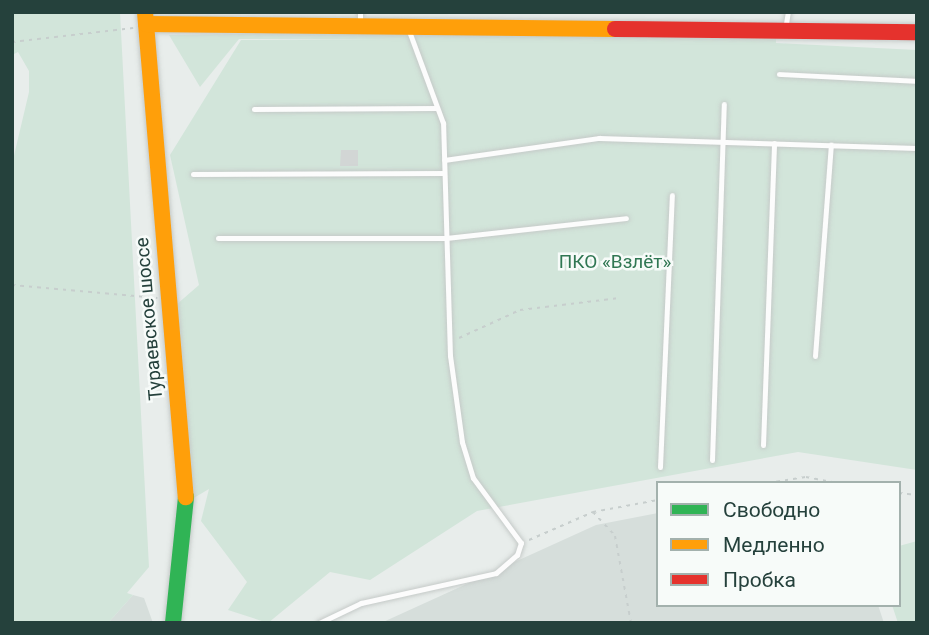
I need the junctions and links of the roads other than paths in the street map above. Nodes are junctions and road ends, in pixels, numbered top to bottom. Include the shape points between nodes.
1 (788, 12) edge
2 (146, 18) edge
3 (360, 18) edge
4 (407, 24) junction
5 (785, 30) junction
6 (917, 32) edge
7 (779, 74) dead end
8 (917, 81) edge
9 (724, 104) dead end
10 (437, 108) junction
11 (254, 109) dead end
12 (723, 141) junction
13 (774, 143) junction
14 (831, 145) junction
15 (917, 148) edge
16 (444, 160) junction
17 (444, 173) junction
18 (193, 174) dead end
19 (672, 195) dead end
20 (626, 218) dead end
21 (218, 238) dead end
22 (446, 238) junction
23 (815, 356) dead end
24 (763, 446) dead end
25 (712, 460) dead end
26 (660, 467) dead end
27 (173, 623) edge
28 (319, 623) edge

1 - 5 lane
2 - 3 street
2 - 27 street, Тураевское шоссе via 187,510
3 - 4 street
4 - 5 street
4 - 10 lane
5 - 6 street
7 - 8 lane
9 - 12 lane
10 - 11 lane
10 - 16 lane via 443,123
12 - 13 lane
12 - 16 lane via 599,138
12 - 25 lane
13 - 14 lane
13 - 24 lane
14 - 15 lane
14 - 23 lane
16 - 17 lane
17 - 18 lane
17 - 22 lane
19 - 26 lane
20 - 22 lane
21 - 22 lane
22 - 28 lane via 449,340 462,442 473,478 521,543 517,555 496,573 361,603

